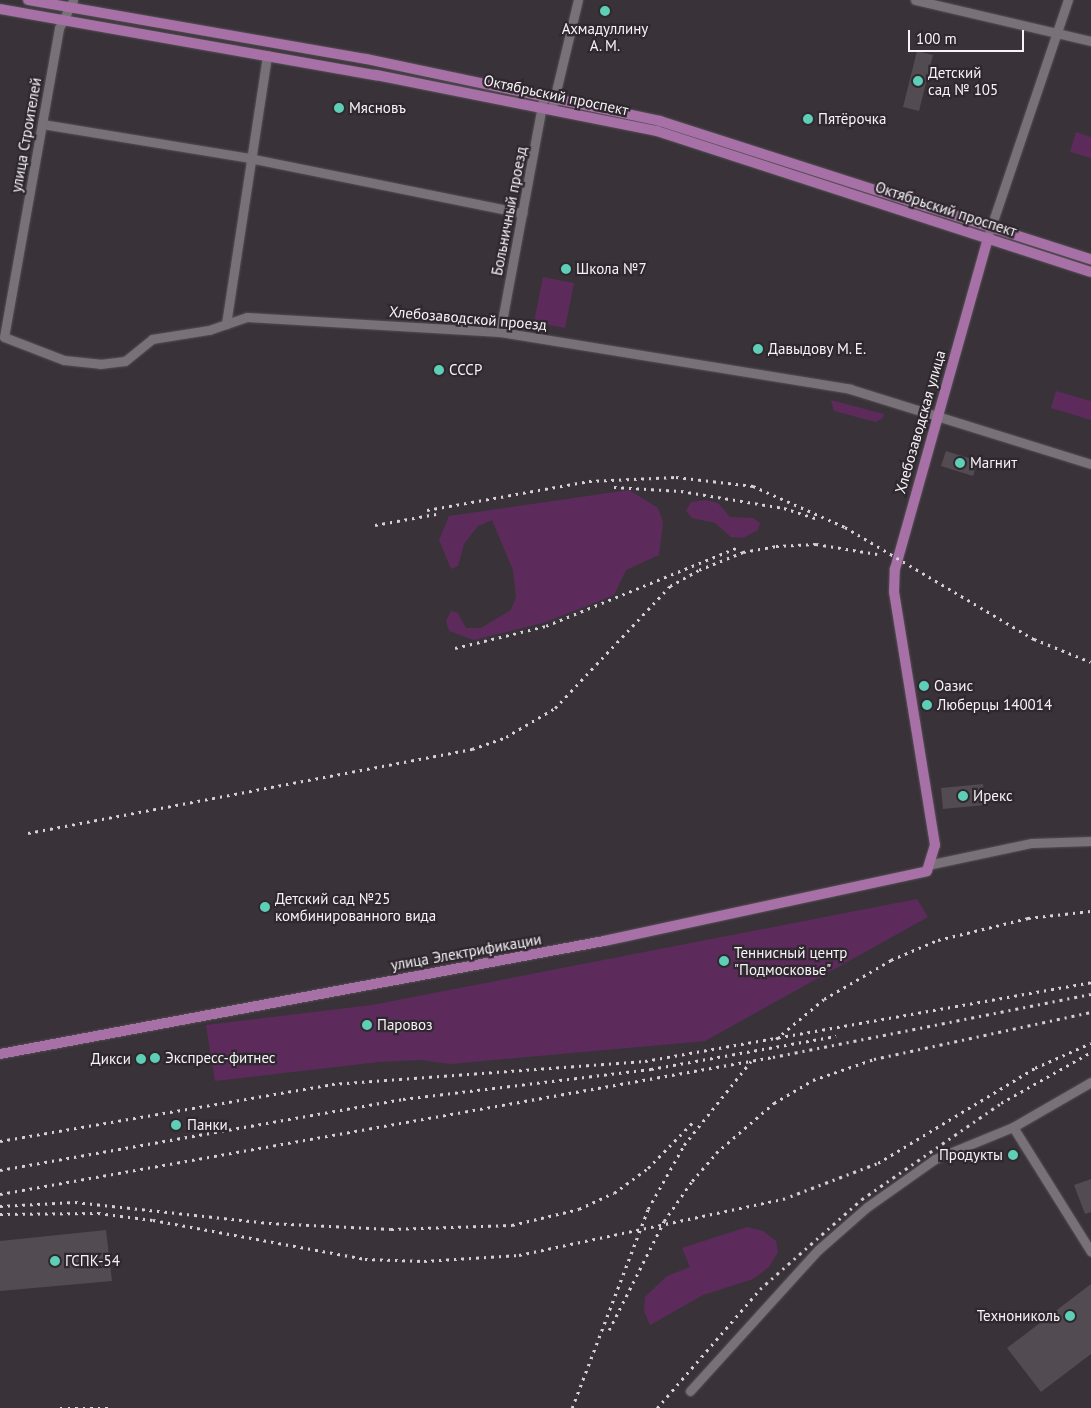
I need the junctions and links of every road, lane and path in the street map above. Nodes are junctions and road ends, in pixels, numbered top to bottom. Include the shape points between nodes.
1 (28, 0) edge
2 (578, 0) edge
3 (915, 0) edge
4 (1068, 0) edge
5 (72, 4) edge
6 (0, 9) edge
7 (64, 20) junction
8 (1055, 32) junction
9 (1091, 41) edge
10 (267, 55) junction
11 (548, 102) junction
12 (42, 124) junction
13 (249, 158) junction
14 (523, 212) junction
15 (991, 227) junction
16 (988, 238) junction
17 (1091, 259) edge
18 (1091, 272) edge
19 (226, 324) junction
20 (500, 332) junction
21 (2, 338) edge
22 (938, 414) junction
23 (1091, 464) edge
24 (1091, 841) edge
25 (932, 864) junction
26 (0, 1054) edge
27 (1091, 1082) edge
28 (1013, 1127) junction
29 (1091, 1252) edge
30 (690, 1390) dead end

1 - 5 main road, Октябрьский проспект
2 - 11 street, Больничный проезд
3 - 8 street
4 - 8 street, Хлебозаводская улица
5 - 7 street, улица Строителей
5 - 11 main road, Октябрьский проспект
6 - 7 main road, Октябрьский проспект
7 - 10 main road, Октябрьский проспект
7 - 12 street, улица Строителей
8 - 9 street
8 - 15 street, Хлебозаводская улица
10 - 11 main road, Октябрьский проспект
10 - 13 street
11 - 14 street, Больничный проезд
11 - 15 main road, Октябрьский проспект via 710,135
11 - 16 main road, Октябрьский проспект via 657,131
12 - 13 street
12 - 21 street, улица Строителей
13 - 14 street
13 - 19 street
14 - 20 street, Больничный проезд
15 - 16 street, Хлебозаводская улица
15 - 17 main road, Октябрьский проспект
16 - 18 main road, Октябрьский проспект
16 - 22 main road, Хлебозаводская улица
19 - 20 street, Хлебозаводской проезд via 247,317
19 - 21 street, Хлебозаводской проезд via 152,339 125,361 100,364 64,360
20 - 22 street, Хлебозаводской проезд via 850,388
22 - 23 street, Хлебозаводской проезд
22 - 25 main road, Хлебозаводская улица via 897,558 894,592 935,845
24 - 25 street via 1032,843
25 - 26 main road, улица Электрификации via 916,876 604,942
27 - 28 street
28 - 29 street
28 - 30 street via 935,1159 867,1206 818,1250

